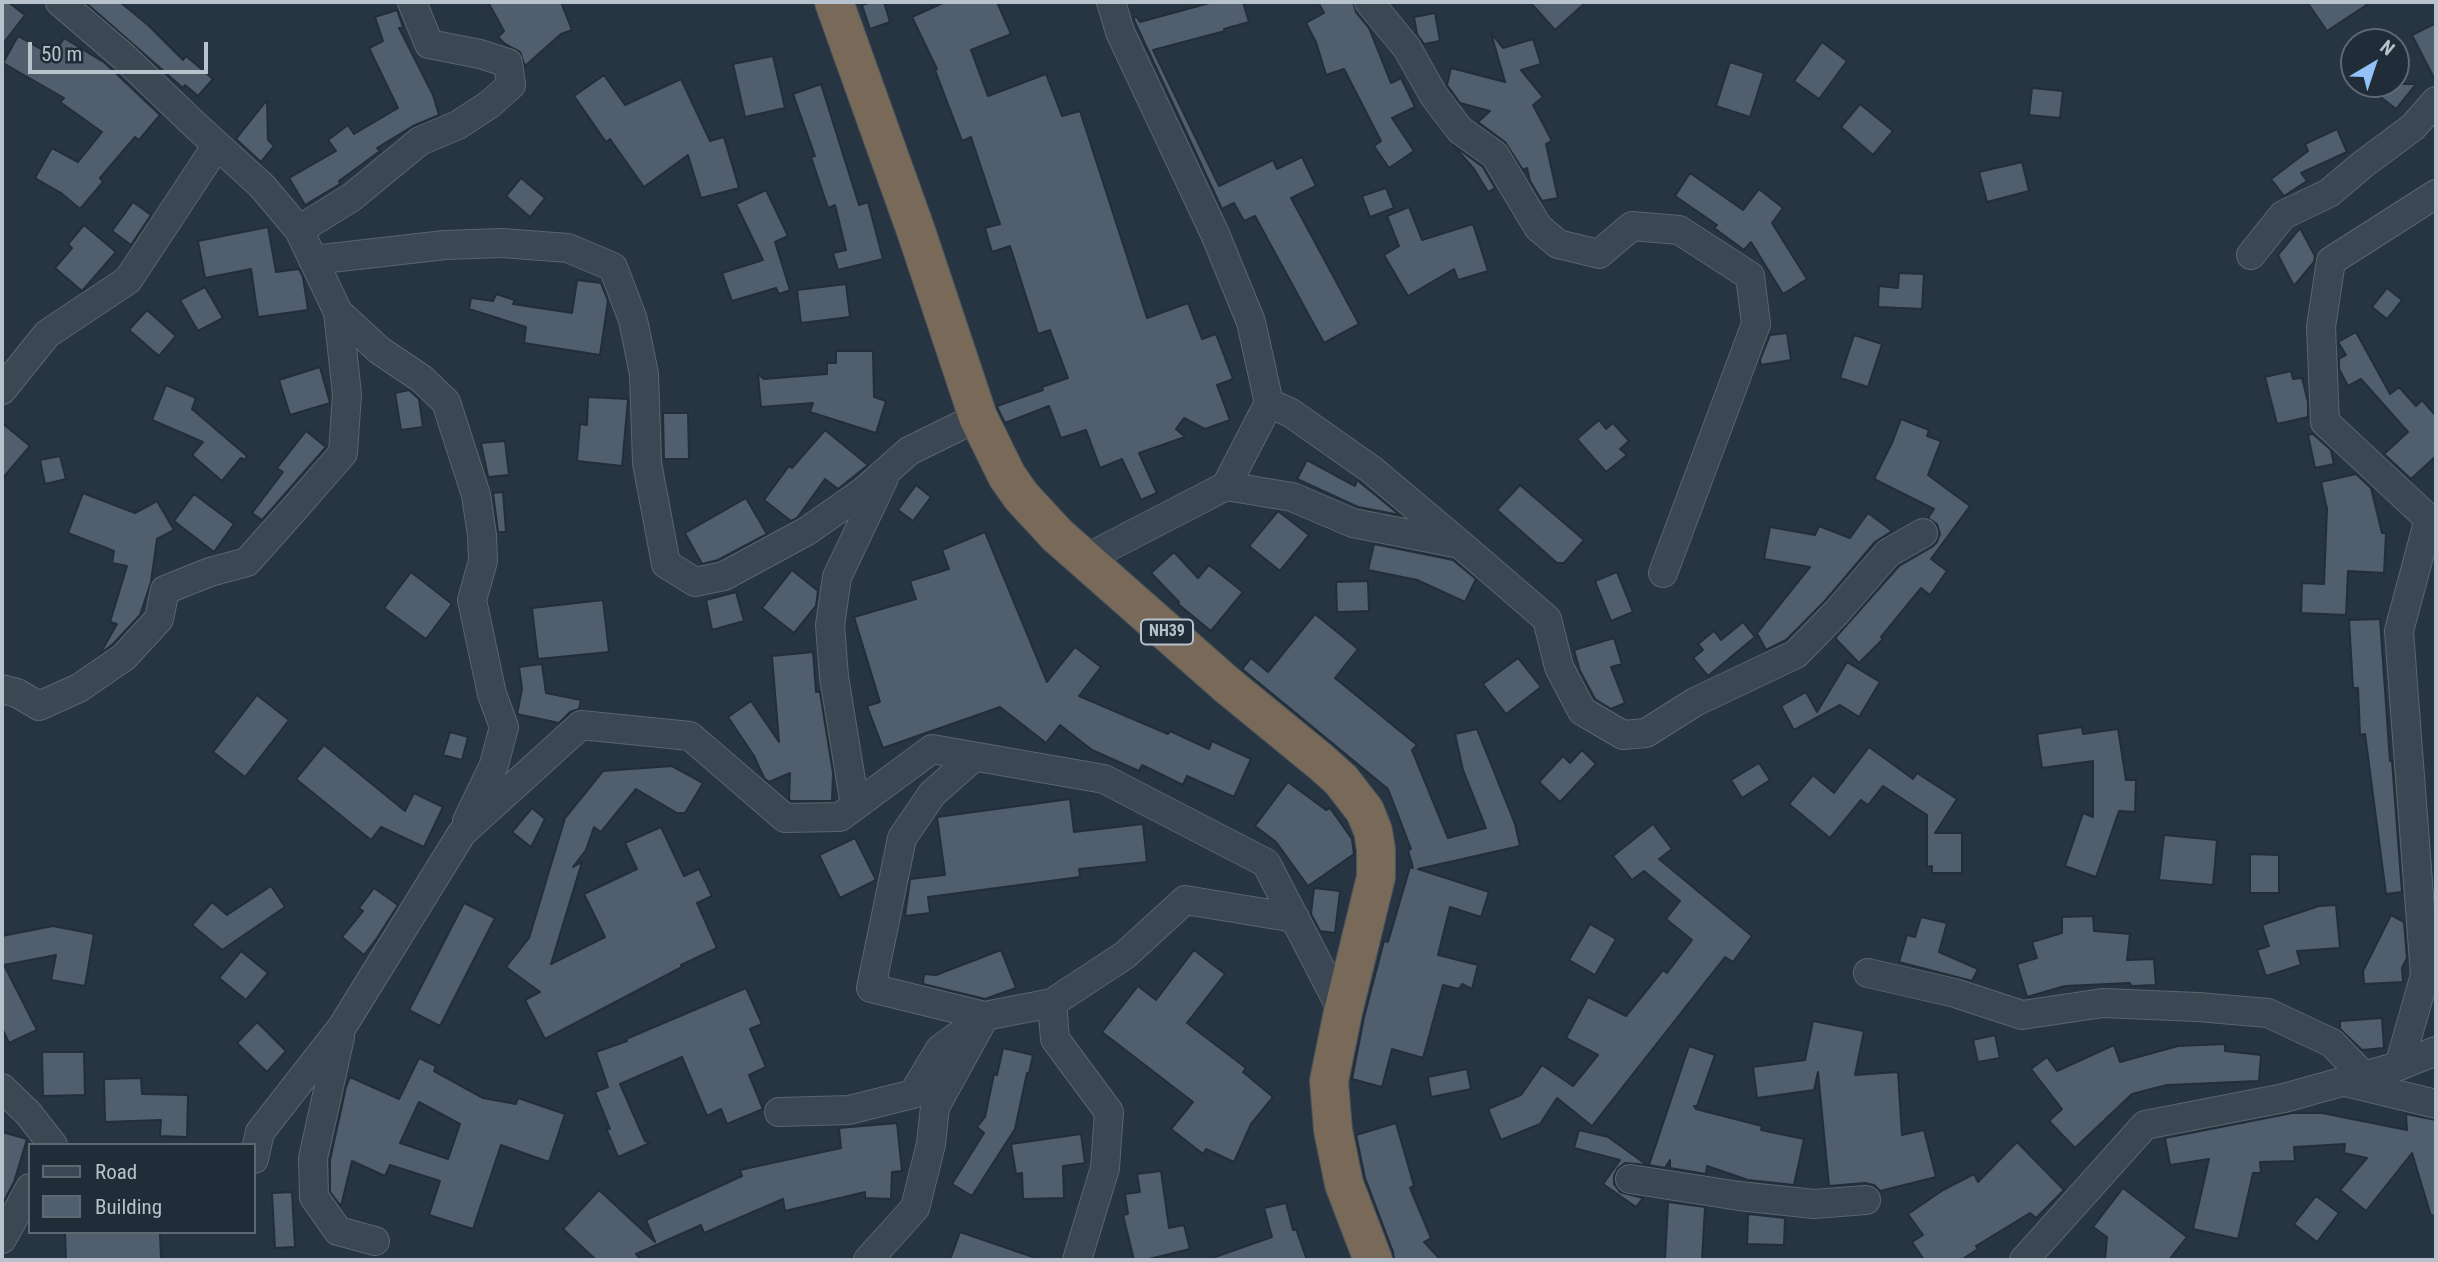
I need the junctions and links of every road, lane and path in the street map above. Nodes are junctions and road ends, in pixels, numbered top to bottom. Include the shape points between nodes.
1 (60, 2) edge
2 (412, 2) edge
3 (834, 2) edge
4 (1111, 2) edge
5 (1369, 2) edge
6 (2436, 100) edge
7 (217, 145) junction
8 (2436, 194) edge
9 (299, 230) junction
10 (2251, 254) dead end
11 (313, 260) junction
12 (338, 312) junction
13 (2, 390) edge
14 (1269, 403) junction
15 (978, 417) junction
16 (889, 468) junction
17 (1226, 486) junction
18 (1923, 533) dead end
19 (1460, 544) junction
20 (1085, 559) junction
21 (1663, 573) dead end
22 (2, 689) edge
23 (974, 757) junction
24 (855, 805) junction
25 (462, 833) junction
26 (1295, 918) junction
27 (1868, 973) dead end
28 (1052, 1003) junction
29 (1343, 1012) junction
30 (985, 1016) junction
31 (342, 1027) junction
32 (2436, 1051) edge
33 (2399, 1066) junction
34 (2353, 1079) junction
35 (2, 1088) edge
36 (2436, 1104) edge
37 (779, 1112) dead end
38 (51, 1143) edge
39 (256, 1150) edge
40 (1630, 1179) dead end
41 (28, 1192) edge
42 (1866, 1200) dead end
43 (2, 1239) edge
44 (375, 1241) dead end
45 (868, 1260) edge
46 (1077, 1260) edge
47 (1373, 1260) edge
48 (2024, 1260) edge

1 - 7 street
2 - 9 street via 429,44 508,63 511,85 458,125 420,141 352,197
3 - 15 highway, NH39
4 - 14 street via 1120,32 1251,322
5 - 21 street via 1407,48 1460,130 1495,155 1538,227 1559,244 1599,254 1632,226 1679,230 1750,276 1756,324
6 - 10 street via 2413,127 2329,193 2283,215
7 - 9 street via 262,186
7 - 13 street via 128,280 47,334
8 - 33 street via 2331,261 2321,327 2325,422 2429,519 2399,631 2425,975
9 - 11 street
11 - 12 street
11 - 16 street via 502,243 568,248 614,267 633,320 644,374 647,463 666,564 695,582 724,576 807,531
12 - 22 street via 347,394 343,453 247,562 165,590 159,618 124,657 79,688 39,706 17,692
12 - 25 street via 446,402 476,495 483,561 472,600 504,727 494,765
14 - 17 street
14 - 19 street via 1372,470
15 - 16 street via 909,451
15 - 20 highway, NH39 via 1021,496
16 - 24 street via 837,577 830,625
17 - 19 street via 1292,497 1353,523
17 - 20 street
18 - 19 street via 1888,553 1796,654 1695,702 1646,733 1623,735 1582,711 1559,667 1547,619
20 - 29 highway, NH39 via 1321,762 1365,811 1377,849 1376,877
23 - 24 street via 932,749
23 - 26 street via 1104,779 1266,863
23 - 30 street via 932,794 901,838 871,988
24 - 25 street via 840,817 785,818 691,736 581,724
25 - 31 street
26 - 28 street via 1185,900 1125,955
26 - 29 street
27 - 34 street via 2022,1014 2103,1003 2267,1013 2332,1043
28 - 30 street
28 - 46 street via 1055,1039 1110,1112 1105,1168
29 - 47 highway, NH39 via 1329,1081 1333,1130 1344,1184
30 - 37 street via 940,1049 913,1094 849,1110
30 - 45 street via 936,1107 915,1208
31 - 39 street via 260,1132
31 - 44 street via 313,1158 314,1197 338,1231
32 - 33 street
33 - 34 street
34 - 36 street
34 - 48 street via 2284,1098 2145,1125
35 - 38 street
40 - 42 street via 1814,1203
41 - 43 street

